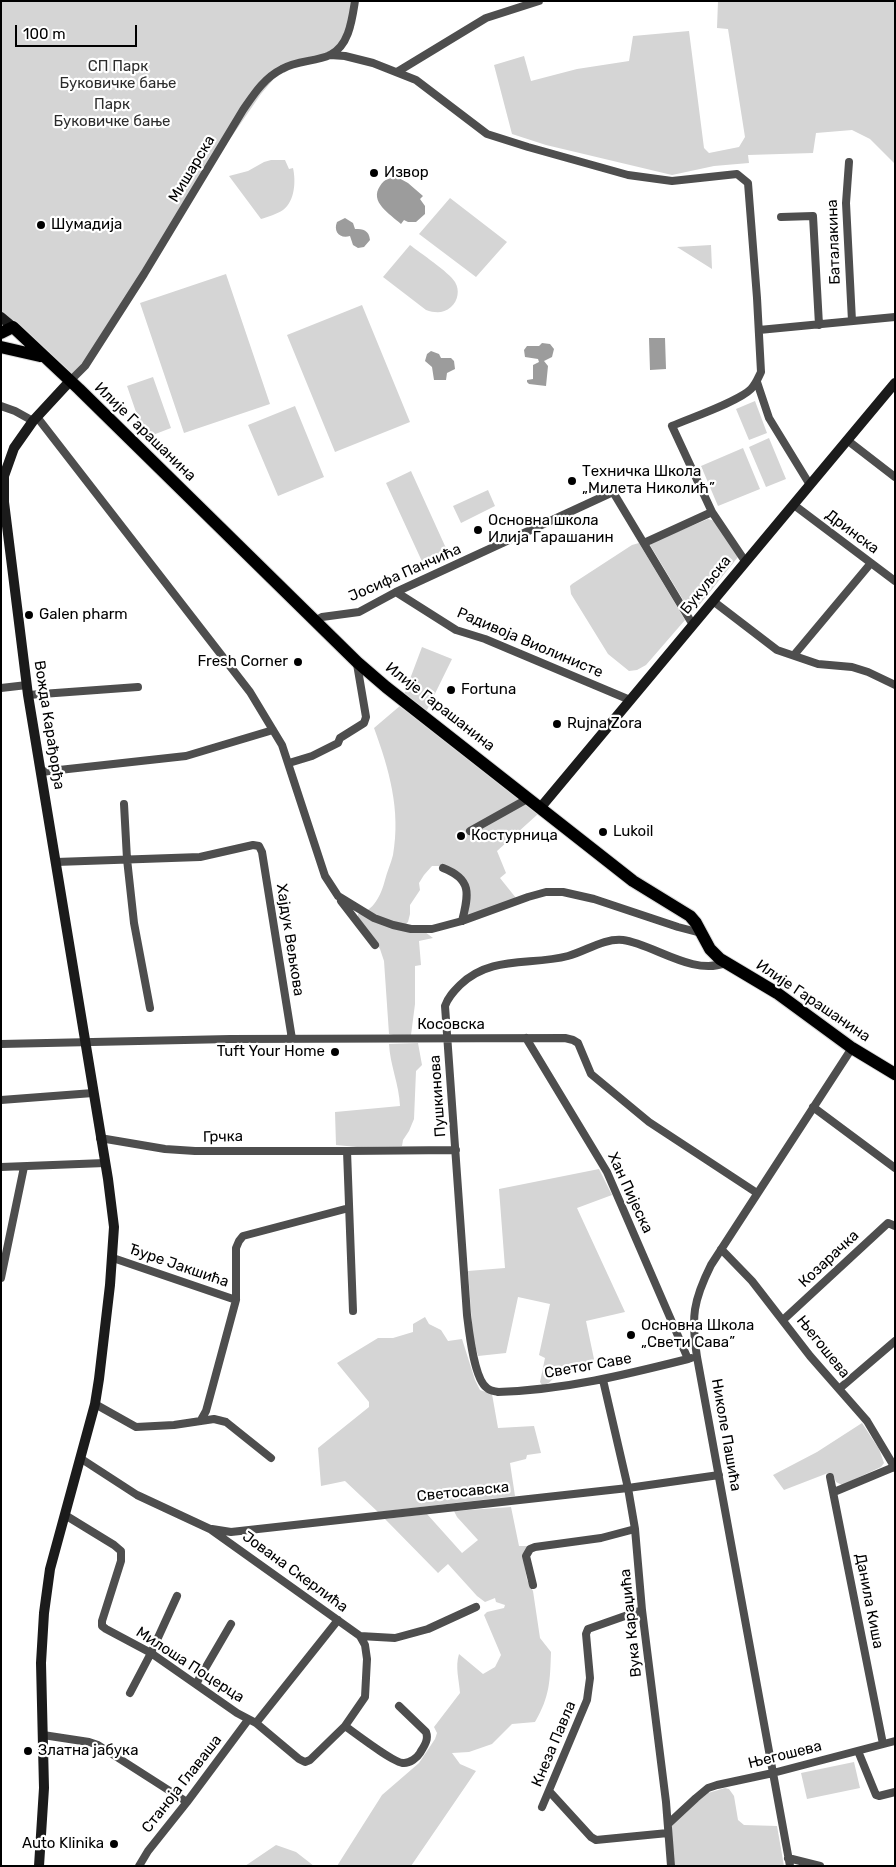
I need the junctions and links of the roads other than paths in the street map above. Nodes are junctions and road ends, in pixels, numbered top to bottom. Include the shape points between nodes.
1 (355, 1) edge
2 (539, 1) edge
3 (330, 54) junction
4 (397, 72) junction
5 (849, 162) dead end
6 (781, 218) dead end
7 (1, 316) edge
8 (895, 317) edge
9 (852, 321) junction
10 (819, 325) junction
11 (759, 330) junction
12 (10, 331) edge
13 (1, 345) edge
14 (44, 358) junction
15 (70, 381) junction
16 (757, 382) junction
17 (895, 383) edge
18 (1, 406) edge
19 (35, 419) junction
20 (847, 440) junction
21 (895, 477) edge
22 (810, 484) junction
23 (3, 503) edge
24 (794, 505) junction
25 (712, 512) junction
26 (644, 543) junction
27 (745, 561) junction
28 (871, 563) junction
29 (895, 581) edge
30 (396, 592) junction
31 (713, 601) junction
32 (315, 621) junction
33 (693, 625) junction
34 (794, 656) junction
35 (357, 662) junction
36 (895, 683) edge
37 (138, 687) dead end
38 (1, 688) edge
39 (27, 690) junction
40 (630, 700) junction
41 (273, 730) junction
42 (289, 763) junction
43 (41, 772) junction
44 (529, 798) junction
45 (124, 804) dead end
46 (541, 807) junction
47 (470, 831) dead end
48 (126, 859) junction
49 (56, 862) junction
50 (443, 868) dead end
51 (338, 896) junction
52 (462, 921) junction
53 (701, 933) junction
54 (375, 945) dead end
55 (725, 962) junction
56 (150, 1008) dead end
57 (448, 1038) junction
58 (526, 1038) junction
59 (292, 1040) junction
60 (85, 1041) junction
61 (1, 1044) edge
62 (852, 1048) junction
63 (895, 1074) edge
64 (93, 1094) junction
65 (1, 1100) edge
66 (813, 1107) junction
67 (100, 1138) junction
68 (456, 1150) junction
69 (347, 1151) junction
70 (105, 1163) junction
71 (1, 1167) edge
72 (24, 1167) junction
73 (895, 1168) edge
74 (757, 1194) junction
75 (349, 1208) junction
76 (895, 1226) edge
77 (721, 1249) junction
78 (113, 1258) junction
79 (1, 1278) edge
80 (236, 1300) junction
81 (352, 1311) dead end
82 (783, 1320) junction
83 (895, 1341) edge
84 (698, 1357) junction
85 (688, 1359) junction
86 (603, 1380) junction
87 (839, 1389) junction
88 (493, 1391) joint
89 (95, 1404) junction
90 (201, 1420) junction
91 (80, 1458) junction
92 (271, 1458) dead end
93 (894, 1468) edge
94 (719, 1475) junction
95 (830, 1477) dead end
96 (628, 1488) junction
97 (834, 1492) junction
98 (65, 1515) junction
99 (210, 1529) junction
100 (635, 1529) junction
101 (533, 1585) dead end
102 (177, 1596) dead end
103 (476, 1607) dead end
104 (642, 1610) junction
105 (338, 1620) junction
106 (230, 1624) dead end
107 (360, 1636) junction
108 (151, 1653) junction
109 (196, 1684) junction
110 (130, 1693) dead end
111 (399, 1706) dead end
112 (252, 1722) junction
113 (345, 1726) junction
114 (43, 1735) junction
115 (895, 1741) edge
116 (883, 1744) junction
117 (858, 1751) junction
118 (773, 1773) junction
119 (549, 1791) junction
120 (895, 1792) edge
121 (187, 1802) junction
122 (666, 1802) junction
123 (687, 1805) junction
124 (542, 1807) dead end
125 (668, 1824) junction
126 (668, 1833) junction
127 (789, 1862) edge
128 (39, 1866) edge
129 (139, 1866) edge
130 (671, 1866) edge
131 (820, 1866) edge

1 - 3 street via 346,38
2 - 4 street via 486,18
3 - 4 street
3 - 15 street, Мишарска via 283,68 259,88 90,359
4 - 11 street via 416,80 487,134 528,147 628,175 672,181 737,174 748,183
5 - 9 street, Баталакина via 846,196
6 - 10 street via 813,216
7 - 12 main road, Илије Гарашанина
8 - 9 street
9 - 10 street
10 - 11 street
11 - 16 street via 761,365
12 - 13 main road
12 - 14 main road, Илије Гарашанина
13 - 14 main road
14 - 15 main road, Илије Гарашанина
15 - 19 main road, Вожда Карађорђа
15 - 32 main road, Илије Гарашанина
16 - 22 street via 768,418
16 - 25 street via 738,398 672,426
17 - 20 main road, Букуљска
18 - 19 street
19 - 23 main road, Вожда Карађорђа via 10,458 4,476
19 - 41 street via 250,692
20 - 21 street
20 - 22 main road, Букуљска
22 - 24 main road, Букуљска
23 - 39 main road, Вожда Карађорђа
24 - 27 main road, Букуљска
24 - 28 street, Дринска
25 - 26 street
25 - 27 street
26 - 30 street, Јосифа Панчића via 614,492
26 - 33 street
27 - 31 main road, Букуљска
28 - 29 street, Дринска
28 - 34 street
30 - 32 street, Јосифа Панчића via 359,612 322,617
30 - 40 street, Радивоја Виолинисте via 456,630
31 - 33 main road, Букуљска
31 - 34 street via 777,650
32 - 35 main road, Илије Гарашанина
33 - 40 main road, Букуљска
34 - 36 street via 818,664 868,672
35 - 42 street via 366,718 364,724 340,738 338,743
35 - 44 main road, Илије Гарашанина
37 - 39 street
38 - 39 street
39 - 43 main road, Вожда Карађорђа
40 - 46 main road, Букуљска
41 - 42 street
41 - 43 street via 186,756
42 - 51 street via 325,876
43 - 49 main road, Вожда Карађорђа
44 - 46 main road, Илије Гарашанина
44 - 47 street
45 - 48 street
46 - 53 main road, Илије Гарашанина via 633,880 686,913
48 - 49 street
48 - 56 street
48 - 59 street, Хајдук Вељкова via 200,857 259,846
49 - 60 main road, Вожда Карађорђа
50 - 52 street via 465,883
51 - 52 street via 374,918 411,929 432,929
51 - 54 street
52 - 53 street via 528,897 563,892
53 - 55 main road, Илије Гарашанина via 713,953
55 - 57 street, Пушкинова via 707,966 672,958 626,940 615,940 551,960 494,965 467,978 448,999 445,1006
55 - 62 main road, Илије Гарашанина via 776,993
57 - 58 street, Косовска
57 - 59 street, Косовска
57 - 68 street, Пушкинова
58 - 74 street, Косовска via 565,1038 578,1043 592,1074 649,1122
58 - 85 street, Хан Пијеска via 607,1172
59 - 60 street, Косовска
60 - 61 street, Косовска
60 - 64 main road, Вожда Карађорђа
62 - 63 main road, Илије Гарашанина
62 - 66 street, Николе Пашића
64 - 65 street
64 - 67 main road, Вожда Карађорђа
66 - 73 street
66 - 74 street, Николе Пашића
67 - 69 street, Грчка via 194,1152
67 - 70 main road, Вожда Карађорђа
68 - 69 street, Грчка
68 - 88 street, Пушкинова via 464,1283 472,1352 482,1382
69 - 75 street
70 - 72 street
70 - 78 main road, Вожда Карађорђа via 114,1227
71 - 72 street
72 - 79 street
74 - 77 street, Николе Пашића
75 - 80 street via 243,1236 236,1248
75 - 81 street
76 - 82 street, Козарачка via 888,1223
77 - 82 street, Његошева
77 - 84 street, Николе Пашића via 700,1286 696,1302 693,1320
78 - 80 street, Ђуре Јакшића
78 - 89 main road, Вожда Карађорђа
80 - 90 street
82 - 87 street, Његошева
83 - 87 street
84 - 85 street
84 - 94 street, Николе Пашића
85 - 86 street, Светог Саве
86 - 88 street, Светог Саве via 560,1387
86 - 96 street, Вука Караџића
87 - 93 street, Његошева via 867,1421
89 - 90 street via 136,1427
89 - 91 main road, Вожда Карађорђа
90 - 92 street via 226,1422
91 - 98 main road, Вожда Карађорђа
91 - 99 street, Јована Скерлића via 137,1495
93 - 97 street
94 - 96 street, Светосавска
94 - 118 street, Николе Пашића
95 - 97 street, Данила Киша
96 - 99 street, Светосавска via 232,1532
96 - 100 street, Вука Караџића
97 - 116 street, Данила Киша
98 - 108 street, Милоша Поцерца via 121,1551 102,1626
98 - 114 main road, Вожда Карађорђа via 50,1569 44,1613 41,1663
99 - 105 street, Јована Скерлића
100 - 101 street via 530,1549 526,1556
100 - 104 street, Вука Караџића
102 - 108 street
103 - 107 street via 428,1629 396,1638
104 - 119 street, Кнеза Павла via 588,1629 590,1678 587,1700
104 - 122 street, Вука Караџића
105 - 107 street, Јована Скерлића
105 - 112 street, Станоја Главаша
106 - 109 street
107 - 113 street via 367,1659 365,1697
108 - 109 street, Милоша Поцерца
108 - 110 street
109 - 112 street, Милоша Поцерца
111 - 113 street via 427,1736 418,1756 412,1761 403,1764 393,1760
112 - 113 street, Милоша Поцерца via 305,1762
112 - 121 street, Станоја Главаша
114 - 121 street via 98,1745
114 - 128 main road, Вожда Карађорђа via 44,1788
115 - 116 street, Његошева
116 - 117 street, Његошева
117 - 118 street, Његошева
117 - 120 street via 876,1795
118 - 123 street, Његошева via 708,1788
118 - 127 street, Николе Пашића
119 - 124 street, Кнеза Павла
119 - 126 street via 596,1840
121 - 129 street, Станоја Главаша
122 - 123 street via 678,1810
122 - 125 street, Вука Караџића
123 - 125 street, Његошева
125 - 126 street, Вука Караџића
126 - 130 street, Вука Караџића
127 - 131 street

